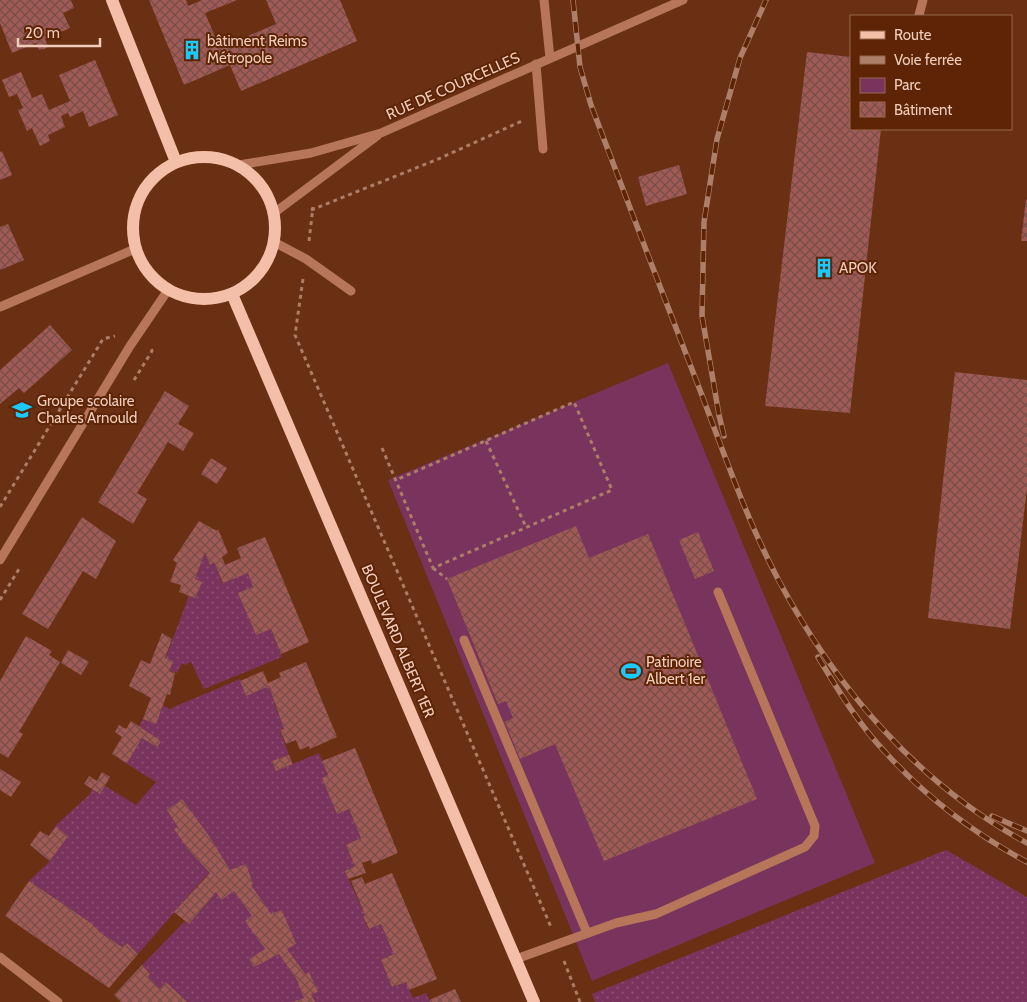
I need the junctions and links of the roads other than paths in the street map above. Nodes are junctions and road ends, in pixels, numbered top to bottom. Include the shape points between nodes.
1 (112, 0) edge
2 (544, 0) edge
3 (683, 0) edge
4 (923, 0) edge
5 (919, 15) dead end
6 (550, 58) junction
7 (536, 64) junction
8 (381, 133) junction
9 (544, 149) dead end
10 (176, 162) junction
11 (240, 165) junction
12 (274, 213) junction
13 (274, 242) junction
14 (135, 249) junction
15 (168, 290) junction
16 (351, 291) dead end
17 (232, 294) junction
18 (0, 307) edge
19 (0, 560) edge
20 (718, 592) dead end
21 (464, 640) dead end
22 (587, 933) junction
23 (0, 957) edge
24 (516, 959) junction
25 (58, 1002) edge
26 (534, 1002) edge

1 - 10 main road
2 - 6 street
3 - 6 street, RUE DE COURCELLES
4 - 5 street
6 - 7 street, RUE DE COURCELLES
7 - 8 street, RUE DE COURCELLES
7 - 9 street, RUE DE COURCELLES
8 - 11 street, RUE DE COURCELLES via 311,153
8 - 12 street, RUE DE COURCELLES
10 - 11 main road via 197,156 219,158
10 - 14 main road via 158,173 141,195 132,228
11 - 12 main road via 269,197
12 - 13 main road
13 - 16 street via 306,259
13 - 17 main road via 266,263 252,281
14 - 15 main road via 148,273
14 - 18 street
15 - 17 main road via 189,298 211,299
15 - 19 street
17 - 24 main road, BOULEVARD ALBERT 1ER
20 - 22 street via 815,826 814,836 805,848 656,914
21 - 22 street
22 - 24 street
23 - 25 street
24 - 26 main road, BOULEVARD ALBERT 1ER

